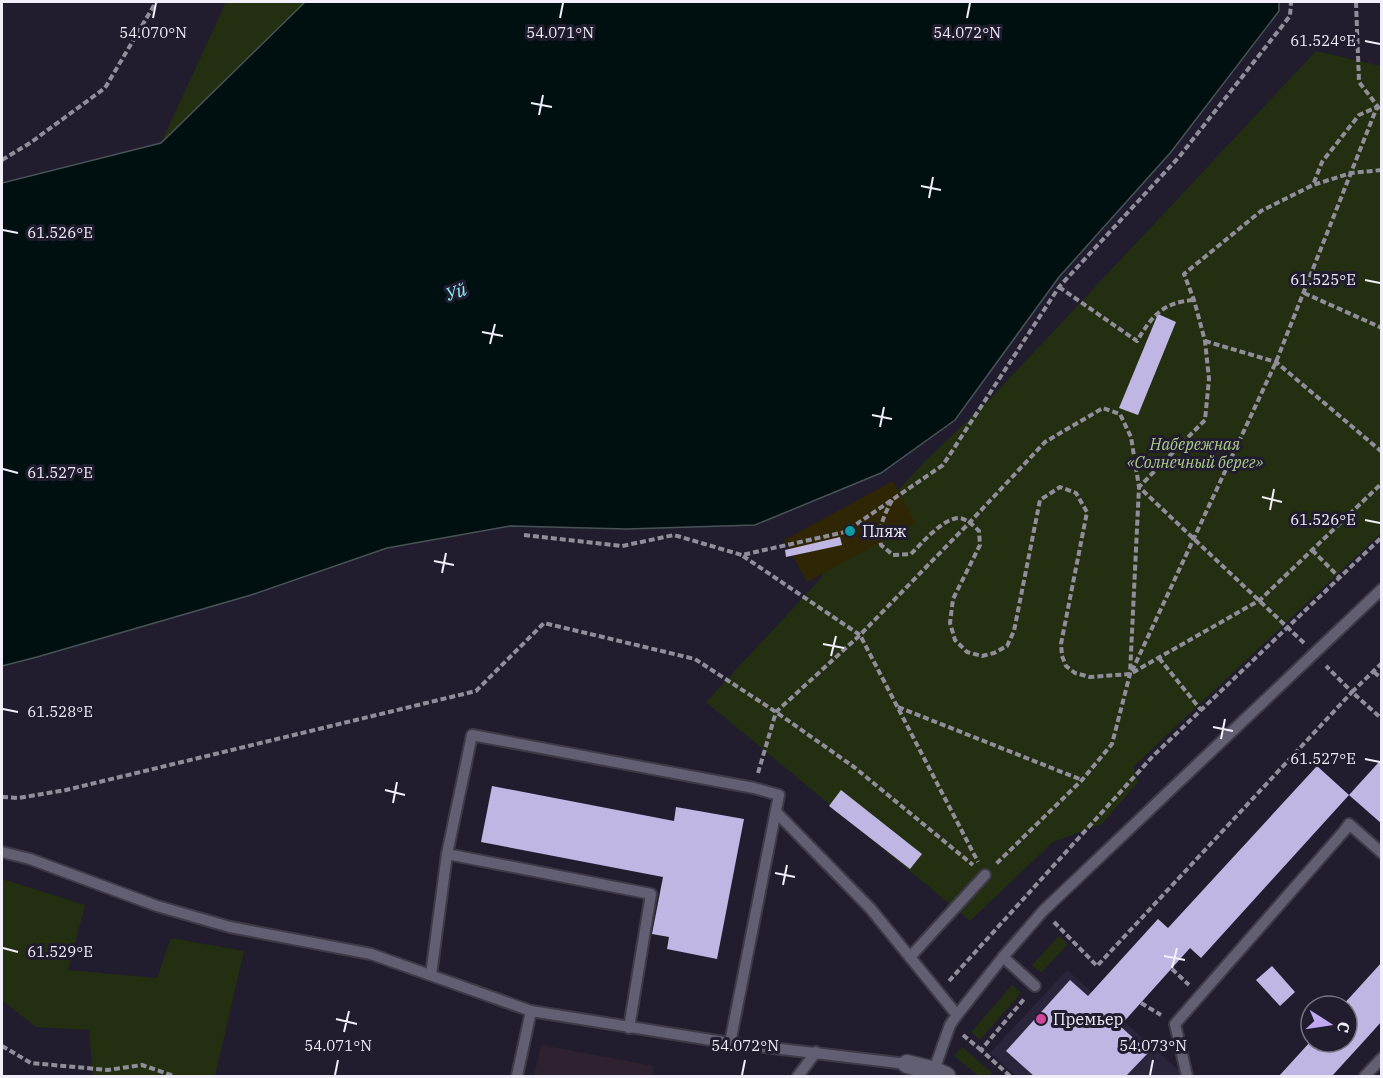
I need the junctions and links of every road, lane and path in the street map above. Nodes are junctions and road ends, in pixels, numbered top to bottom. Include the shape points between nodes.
1 (156, 2) edge
2 (1291, 2) edge
3 (1356, 2) edge
4 (1377, 107) junction
5 (1382, 112) edge
6 (2, 160) edge
7 (1382, 170) edge
8 (1351, 173) junction
9 (1314, 185) junction
10 (1059, 287) junction
11 (1304, 293) junction
12 (1194, 300) junction
13 (1382, 328) edge
14 (1205, 341) junction
15 (1276, 362) junction
16 (1382, 452) edge
17 (1382, 483) edge
18 (1139, 487) junction
19 (892, 500) dead end
20 (970, 522) junction
21 (524, 535) dead end
22 (1382, 537) edge
23 (1195, 538) junction
24 (1312, 550) junction
25 (742, 555) junction
26 (1339, 577) junction
27 (1382, 589) edge
28 (1260, 600) junction
29 (1288, 626) junction
30 (860, 635) junction
31 (1314, 654) junction
32 (1159, 658) junction
33 (1382, 663) edge
34 (1374, 672) junction
35 (1130, 674) junction
36 (1382, 679) edge
37 (1352, 692) junction
38 (897, 707) junction
39 (1201, 710) junction
40 (1382, 719) edge
41 (1082, 780) junction
42 (754, 788) junction
43 (776, 812) junction
44 (2, 852) edge
45 (447, 854) junction
46 (1382, 854) edge
47 (985, 876) junction
48 (1043, 911) junction
49 (910, 957) junction
50 (1003, 957) junction
51 (431, 975) junction
52 (1035, 986) joint
53 (939, 992) junction
54 (1141, 1003) dead end
55 (531, 1011) junction
56 (957, 1015) junction
57 (1175, 1024) junction
58 (628, 1028) junction
59 (730, 1043) junction
60 (2, 1046) edge
61 (816, 1052) junction
62 (1382, 1058) edge
63 (907, 1064) joint
64 (937, 1075) edge
65 (174, 1077) edge
66 (517, 1077) edge
67 (798, 1077) edge
68 (1010, 1077) edge
69 (1187, 1077) edge
70 (1365, 1077) edge

1 - 6 path via 105,88
2 - 10 path via 1290,16 1179,157
3 - 4 path via 1359,82
4 - 5 path
4 - 8 path
4 - 9 path via 1359,115 1322,162
7 - 8 path
8 - 9 path
8 - 11 path
9 - 12 path via 1261,211 1184,274
10 - 12 path via 1137,342 1159,310 1178,301
10 - 25 path via 943,465 845,532
11 - 13 path
11 - 15 path
12 - 14 path
14 - 15 path
14 - 18 path via 1209,379 1205,420
15 - 16 path
15 - 23 path
17 - 24 path
18 - 20 path via 1131,437 1120,414 1103,408 1045,442
18 - 23 path
18 - 35 path
19 - 20 path via 879,534 881,545 893,555 911,554 940,525 958,518
20 - 30 path
20 - 35 path via 979,531 980,545 952,599 950,623 955,640 967,652 982,656 1007,646 1014,632 1040,500 1060,487 1076,493 1087,512 1061,644 1062,656 1075,673 1090,677
21 - 25 path via 621,546 674,535
22 - 26 path
23 - 28 path
23 - 35 path
24 - 26 path
24 - 28 path
25 - 30 path
26 - 29 path
27 - 31 lane
28 - 29 path
28 - 32 path
29 - 31 path
29 - 39 path
30 - 38 path
30 - 42 path via 776,712
31 - 37 path
31 - 48 lane
32 - 35 path
32 - 39 path
33 - 34 path
34 - 36 path
34 - 37 path
35 - 41 path via 1112,744
37 - 40 path
37 - 48 path via 1098,966
38 - 41 path
38 - 47 path
39 - 53 path via 1153,756
41 - 47 path
42 - 43 lane via 779,795
42 - 45 lane via 472,735
43 - 49 lane via 870,908
43 - 59 lane
44 - 51 lane via 230,927 371,954
45 - 51 lane
45 - 58 lane via 651,894
46 - 57 lane via 1349,824
47 - 49 lane
48 - 50 lane
49 - 53 lane
50 - 52 lane
50 - 56 lane
51 - 55 lane
52 - 68 path via 981,1050
53 - 56 lane
54 - 57 path
55 - 58 lane
55 - 66 lane
56 - 64 lane
57 - 69 lane
58 - 59 lane
59 - 61 lane
60 - 65 path via 31,1063 108,1070 142,1065
61 - 63 lane
61 - 67 lane
62 - 70 lane
63 - 64 street

